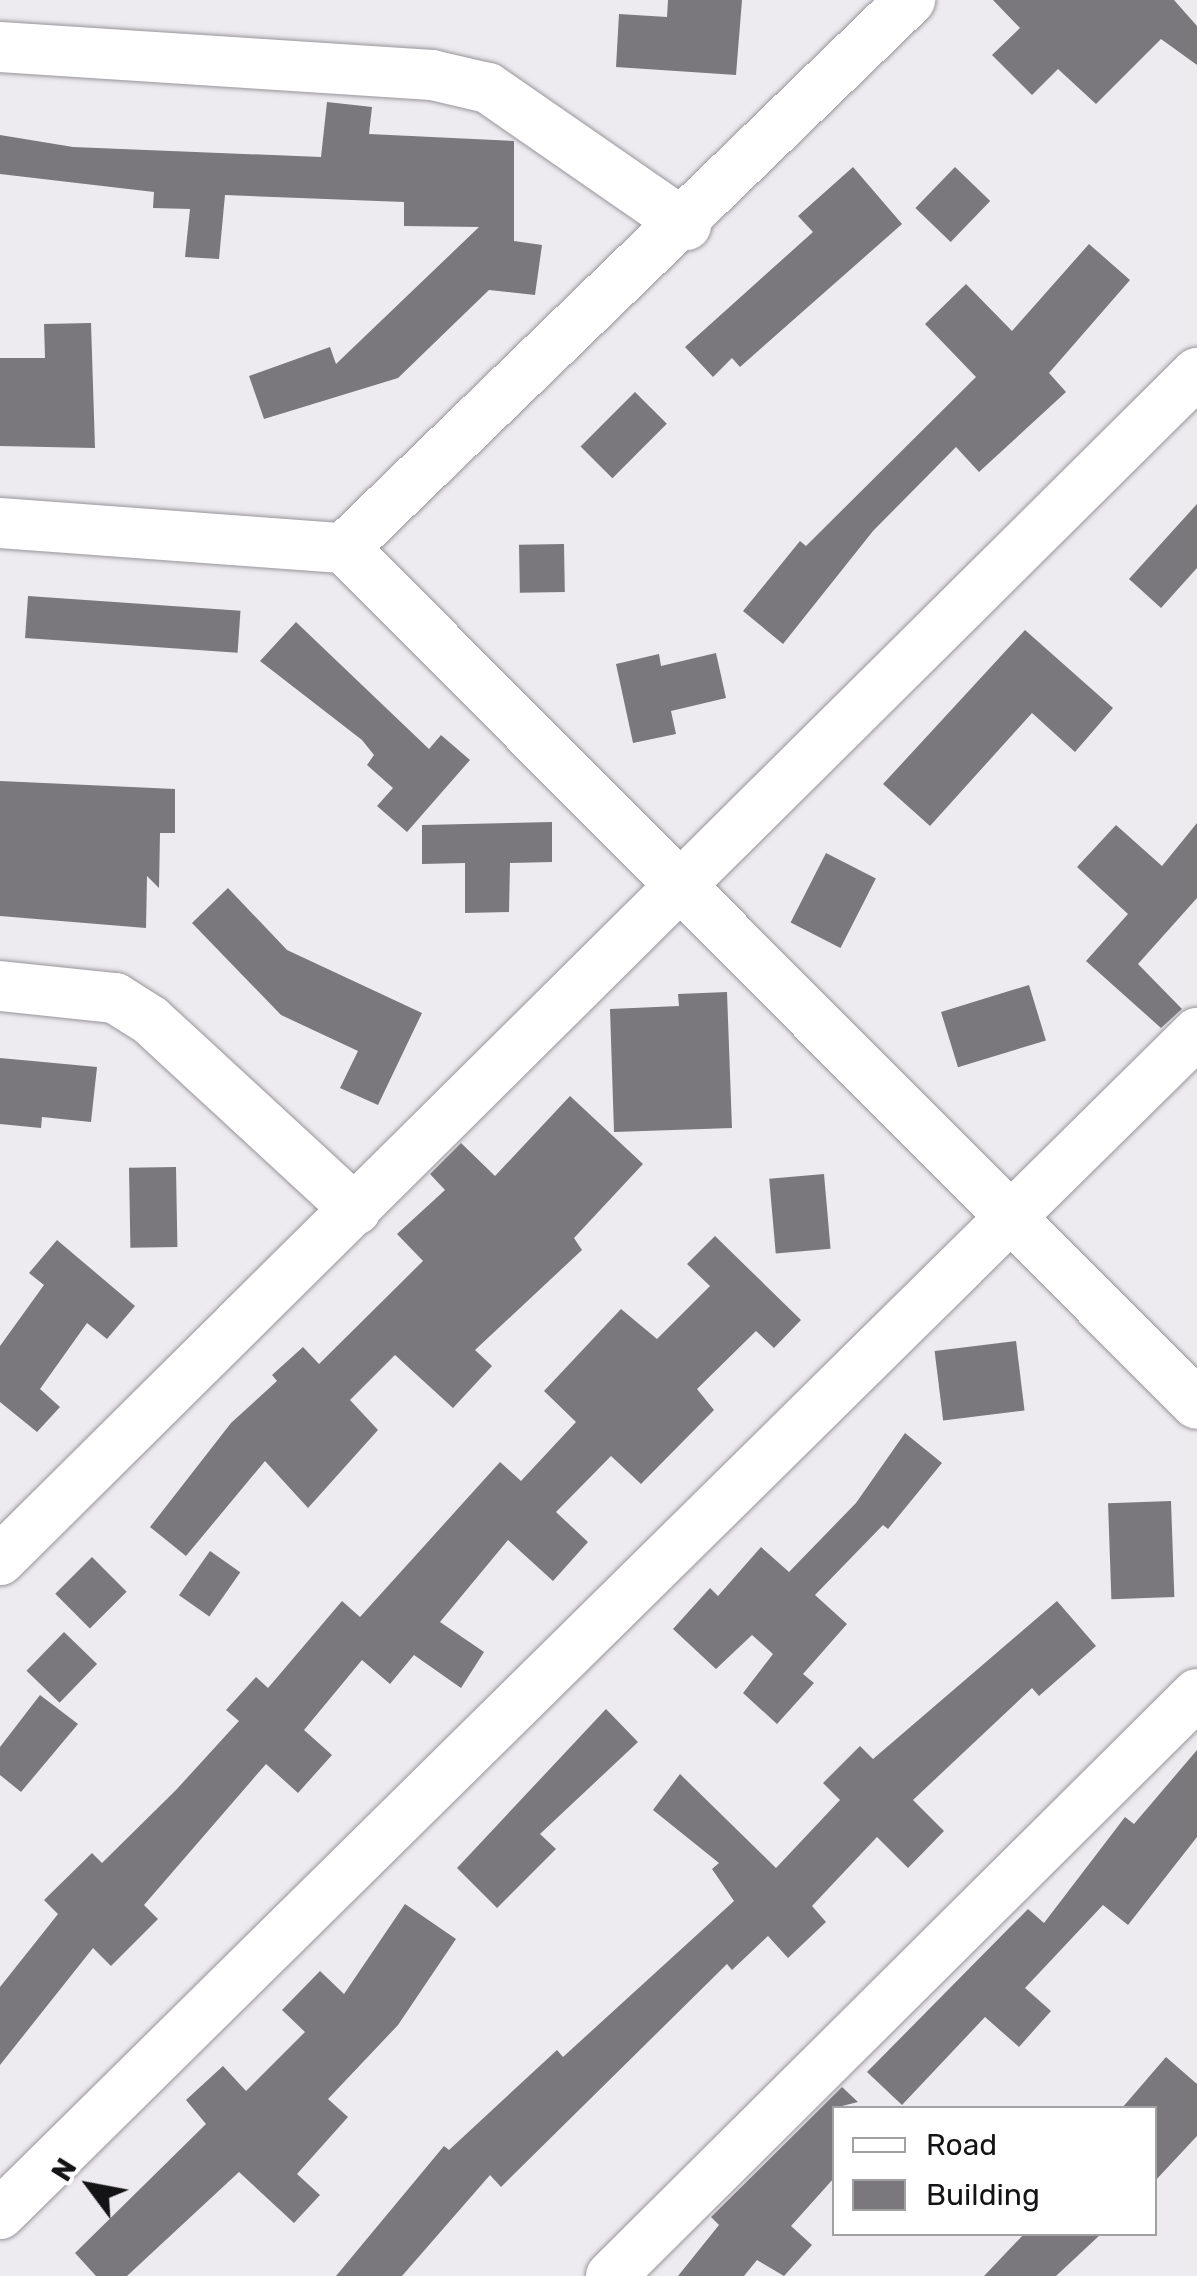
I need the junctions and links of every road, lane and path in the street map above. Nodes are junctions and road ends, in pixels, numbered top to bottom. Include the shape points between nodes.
1 (910, 0) edge
2 (0, 47) edge
3 (686, 225) junction
4 (1197, 373) edge
5 (0, 522) edge
6 (344, 548) junction
7 (682, 887) junction
8 (0, 986) edge
9 (1197, 1033) edge
10 (356, 1210) junction
11 (1011, 1220) junction
12 (1197, 1404) edge
13 (0, 1560) edge
14 (1197, 1694) edge
15 (0, 2214) edge
16 (611, 2276) edge

1 - 3 street
2 - 3 street via 432,75 488,88
3 - 6 street
4 - 7 street
5 - 6 street
6 - 7 street
7 - 10 street
7 - 11 street
8 - 10 street via 116,998 150,1020
9 - 11 street
10 - 13 street
11 - 12 street
11 - 15 street
14 - 16 street

